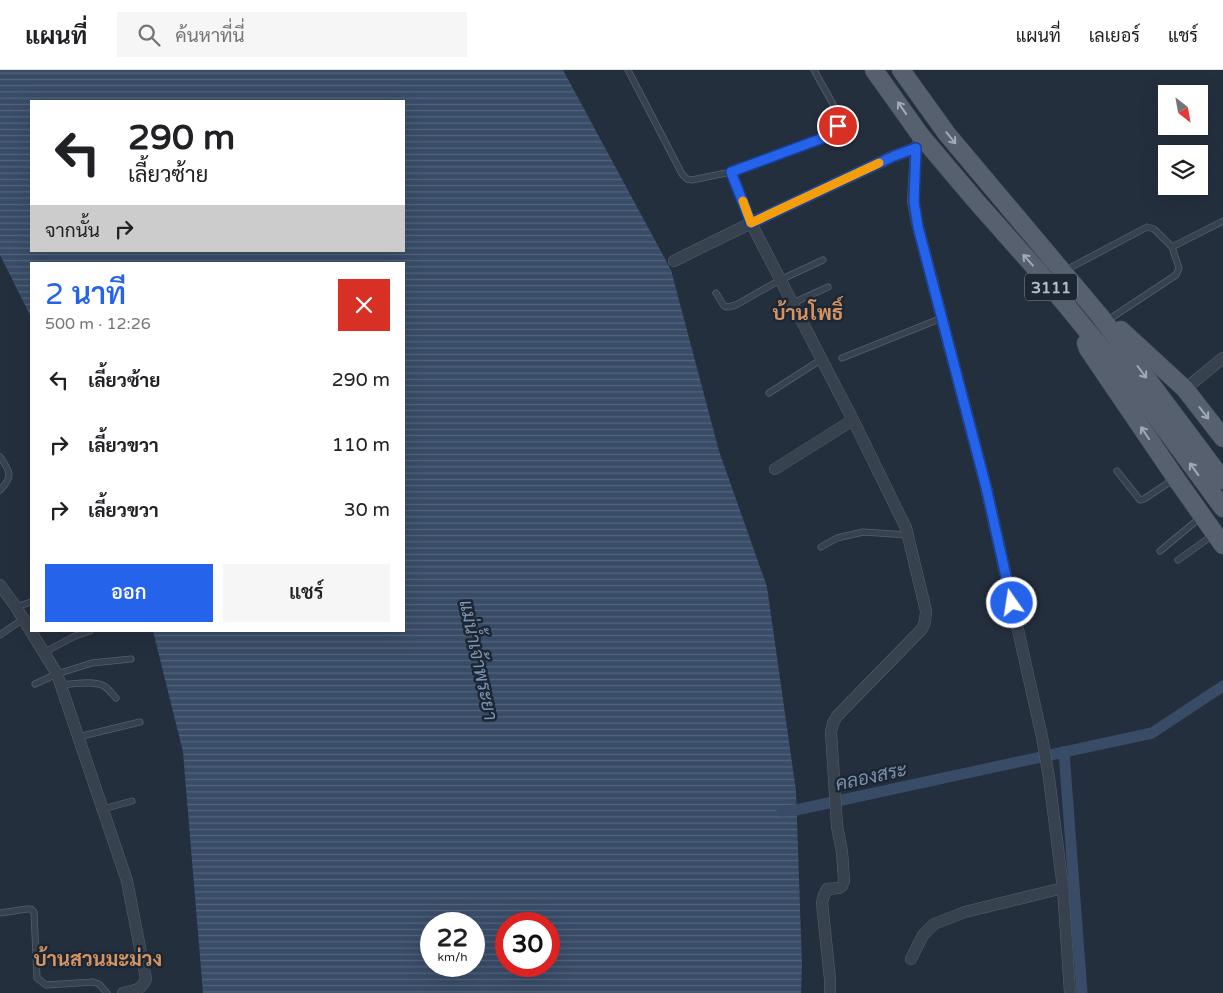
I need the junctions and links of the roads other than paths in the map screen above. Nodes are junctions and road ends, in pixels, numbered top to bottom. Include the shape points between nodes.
1 (628, 70) edge
2 (814, 70) edge
3 (874, 70) edge
4 (901, 70) edge
5 (918, 142) junction
6 (731, 172) junction
7 (1223, 221) edge
8 (751, 223) junction
9 (1172, 247) junction
10 (823, 260) dead end
11 (674, 261) dead end
12 (1063, 272) junction
13 (780, 280) junction
14 (828, 287) dead end
15 (716, 293) dead end
16 (793, 303) junction
17 (942, 318) junction
18 (1104, 318) junction
19 (1078, 321) junction
20 (842, 358) dead end
21 (1223, 358) edge
22 (822, 359) junction
23 (1185, 389) junction
24 (769, 393) dead end
25 (854, 420) junction
26 (1223, 438) edge
27 (0, 457) edge
28 (775, 470) dead end
29 (1117, 471) dead end
30 (1175, 478) junction
31 (1223, 480) edge
32 (0, 490) edge
33 (1223, 508) edge
34 (1202, 516) junction
35 (908, 535) junction
36 (1219, 539) edge
37 (821, 547) dead end
38 (1160, 551) dead end
39 (1178, 560) dead end
40 (0, 585) edge
41 (30, 602) edge
42 (16, 607) junction
43 (27, 620) edge
44 (33, 632) edge
45 (87, 632) edge
46 (0, 635) edge
47 (43, 653) junction
48 (131, 659) dead end
49 (59, 679) junction
50 (36, 684) dead end
51 (116, 698) dead end
52 (140, 722) dead end
53 (78, 737) junction
54 (132, 801) dead end
55 (103, 809) junction
56 (1063, 888) junction
57 (0, 913) edge
58 (911, 959) dead end
59 (107, 993) edge
60 (123, 993) edge
61 (830, 993) edge
62 (1070, 993) edge

1 - 6 lane via 686,179
2 - 6 lane via 839,116 834,134
5 -> 3 main road, 3111
4 -> 12 main road, 3111 via 947,134
5 - 8 street
5 - 17 street via 914,202
19 -> 5 main road, 3111 via 976,201
6 - 8 lane
7 - 9 lane
8 - 11 street
8 - 13 street
9 - 12 lane via 1148,227
9 - 18 lane via 1179,268 1176,275
10 - 13 lane
12 - 18 main road, 3111
13 - 15 lane via 731,307 724,306
13 - 16 street
14 - 16 lane
16 - 22 street
17 - 20 lane
17 - 56 street via 986,487 1042,737
18 - 23 main road via 1116,325
18 -> 31 main road, 3111
30 -> 19 main road via 1088,349
33 -> 19 main road, 3111 via 1140,395
21 - 23 street
22 - 24 lane
22 - 25 street
23 -> 26 main road
25 - 28 street
25 - 35 street
27 - 32 lane via 10,477
29 - 30 lane via 1140,500
30 - 34 main road
34 - 36 main road
34 - 38 lane
35 - 37 lane via 863,532 837,538
35 - 61 street via 926,611 925,622 922,629 837,716 831,732 844,882 839,888 827,889 822,903
36 - 39 lane
40 - 42 street
41 - 42 lane
42 - 43 street
43 - 46 lane
44 - 47 street
45 - 47 lane
47 - 49 street
48 - 49 lane via 92,663
49 - 50 lane
49 - 51 lane via 99,684
49 - 53 street
52 - 53 lane
53 - 55 street
54 - 55 lane
55 - 60 street via 127,882 146,979 139,989
56 - 58 street via 965,912 934,924 923,935
56 - 62 street
57 - 59 lane via 27,909 34,912 37,978 46,985 93,982

